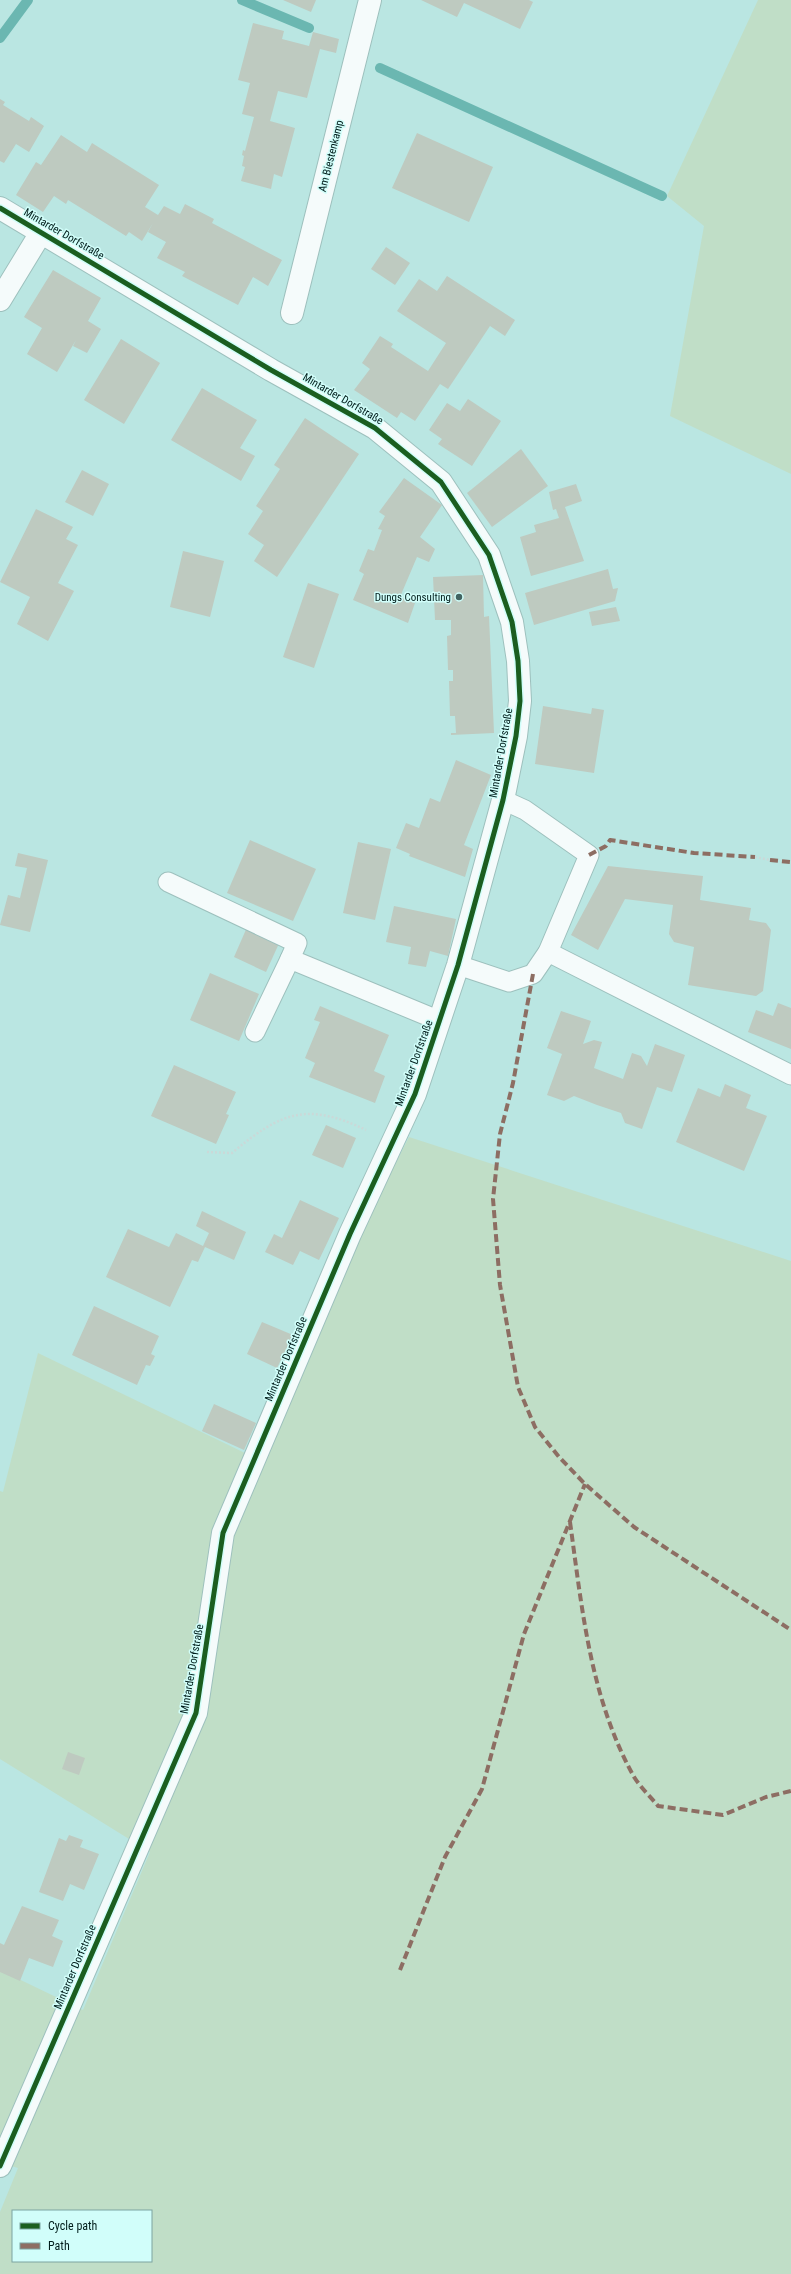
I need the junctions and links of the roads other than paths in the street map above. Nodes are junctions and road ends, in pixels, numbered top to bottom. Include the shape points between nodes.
1 (370, 0) edge
2 (0, 208) edge
3 (42, 231) junction
4 (0, 300) edge
5 (292, 313) dead end
6 (503, 800) junction
7 (168, 882) dead end
8 (548, 952) junction
9 (290, 958) junction
10 (458, 965) junction
11 (440, 1021) junction
12 (255, 1032) dead end
13 (791, 1075) edge
14 (0, 2166) edge

1 - 5 street, Am Biestenkamp
2 - 3 street, Mintarder Dorfstraße
3 - 4 street
3 - 6 street, Mintarder Dorfstraße via 271,370 375,428 441,482 489,555 512,622 518,661 520,701
6 - 8 lane, Mintarder Dorfstraße via 530,813 589,855
6 - 10 street, Mintarder Dorfstraße
7 - 9 lane via 297,943
8 - 10 lane, Mintarder Dorfstraße via 533,974 509,982
8 - 13 lane
9 - 11 lane
9 - 12 lane
10 - 11 street, Mintarder Dorfstraße
11 - 14 street, Mintarder Dorfstraße via 415,1094 350,1234 223,1533 196,1713

